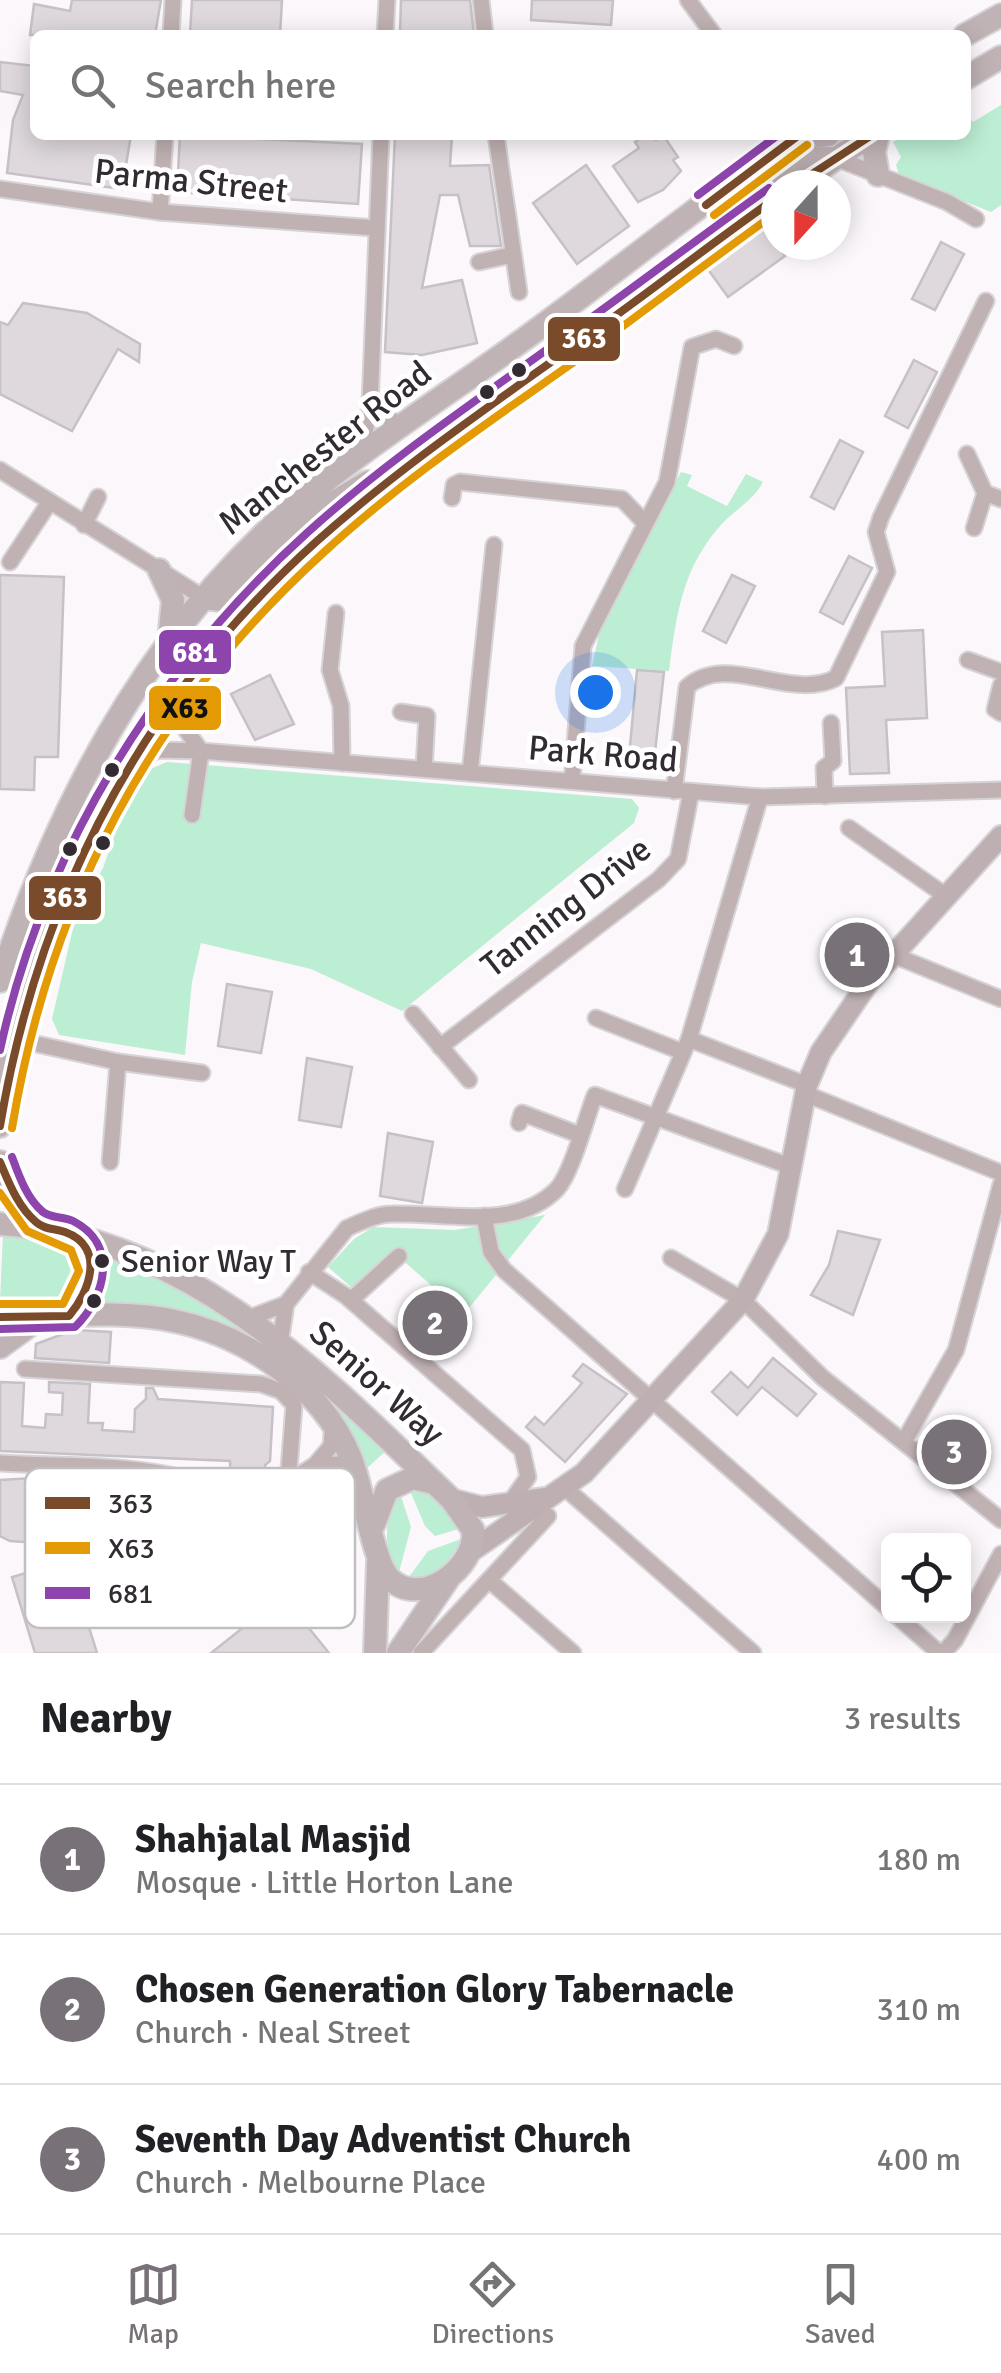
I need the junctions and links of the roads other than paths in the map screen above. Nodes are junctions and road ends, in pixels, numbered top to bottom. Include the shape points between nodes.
1 (173, 0) edge
2 (386, 0) edge
3 (480, 0) edge
4 (688, 0) edge
5 (1001, 15) edge
6 (171, 30) edge
7 (385, 30) edge
8 (483, 30) edge
9 (710, 30) edge
10 (971, 32) edge
11 (1001, 43) edge
12 (1001, 57) edge
13 (971, 58) edge
14 (971, 75) edge
15 (164, 140) edge
16 (380, 140) edge
17 (497, 140) edge
18 (789, 140) edge
19 (806, 140) edge
20 (874, 140) edge
21 (831, 146) edge
22 (809, 170) edge
23 (878, 175) junction
24 (0, 189) edge
25 (715, 198) junction
26 (761, 209) edge
27 (160, 212) junction
28 (976, 219) dead end
29 (376, 228) junction
30 (512, 255) junction
31 (478, 262) dead end
32 (519, 292) dead end
33 (986, 302) dead end
34 (734, 346) dead end
35 (370, 405) junction
36 (402, 428) junction
37 (444, 442) junction
38 (966, 454) dead end
39 (360, 458) junction
40 (0, 470) edge
41 (993, 496) edge
42 (98, 497) dead end
43 (452, 498) dead end
44 (48, 502) junction
45 (644, 523) junction
46 (84, 525) junction
47 (974, 528) dead end
48 (494, 545) dead end
49 (10, 562) dead end
50 (159, 570) junction
51 (204, 598) junction
52 (336, 613) dead end
53 (230, 630) junction
54 (169, 644) junction
55 (968, 660) dead end
56 (1001, 672) edge
57 (1001, 684) edge
58 (180, 690) junction
59 (998, 711) edge
60 (401, 712) dead end
61 (831, 723) dead end
62 (201, 751) junction
63 (132, 760) junction
64 (342, 762) junction
65 (424, 770) junction
66 (470, 773) junction
67 (572, 781) junction
68 (1001, 790) edge
69 (674, 791) junction
70 (692, 792) junction
71 (760, 796) junction
72 (824, 796) junction
73 (192, 815) dead end
74 (849, 828) dead end
75 (1001, 836) edge
76 (993, 855) edge
77 (946, 896) junction
78 (893, 955) junction
79 (0, 981) edge
80 (1001, 999) edge
81 (413, 1014) dead end
82 (596, 1018) dead end
83 (14, 1039) junction
84 (684, 1045) junction
85 (440, 1046) junction
86 (118, 1062) junction
87 (202, 1073) dead end
88 (469, 1080) dead end
89 (806, 1090) junction
90 (654, 1116) junction
91 (519, 1123) dead end
92 (0, 1126) edge
93 (580, 1135) junction
94 (92, 1152) dead end
95 (0, 1162) edge
96 (792, 1167) junction
97 (1001, 1173) edge
98 (1001, 1184) edge
99 (625, 1189) dead end
100 (484, 1216) junction
101 (0, 1224) edge
102 (54, 1229) junction
103 (399, 1256) dead end
104 (671, 1258) dead end
105 (309, 1272) junction
106 (351, 1300) junction
107 (743, 1300) junction
108 (286, 1304) junction
109 (41, 1316) junction
110 (69, 1316) junction
111 (0, 1317) edge
112 (250, 1318) junction
113 (280, 1344) junction
114 (0, 1347) edge
115 (25, 1369) dead end
116 (650, 1399) junction
117 (334, 1424) junction
118 (904, 1441) junction
119 (1, 1464) edge
120 (315, 1465) junction
121 (61, 1468) edge
122 (289, 1468) edge
123 (310, 1468) edge
124 (348, 1468) edge
125 (355, 1472) edge
126 (358, 1473) junction
127 (443, 1491) junction
128 (553, 1500) junction
129 (509, 1504) junction
130 (1001, 1520) edge
131 (373, 1528) junction
132 (470, 1552) junction
133 (1001, 1554) edge
134 (378, 1559) junction
135 (489, 1580) junction
136 (443, 1586) junction
137 (881, 1602) edge
138 (459, 1614) junction
139 (905, 1623) edge
140 (375, 1653) edge
141 (398, 1653) edge
142 (421, 1653) edge
143 (573, 1653) edge
144 (753, 1653) edge
145 (941, 1653) edge

1 - 6 street
2 - 7 street
3 - 8 street
4 - 9 street
5 - 10 main road
11 - 13 main road
12 - 14 main road
15 - 27 street
16 - 29 street
17 - 30 street
18 - 25 main road, Manchester Road
19 - 21 main road
20 - 23 main road
21 - 22 main road
21 - 23 street
21 - 25 main road via 798,158 744,194
23 - 28 street
24 - 27 street, Parma Street
25 - 36 main road, Manchester Road
26 - 37 main road, Manchester Road
27 - 29 street, Parma Street
29 - 35 street
30 - 31 street
30 - 32 street
33 - 69 street via 876,532 888,572 836,678 804,688 732,674 704,676 686,688
34 - 45 street via 716,339 686,347 667,482
35 - 36 street
35 - 39 street
36 - 39 main road, Manchester Road
37 - 51 main road via 412,451 308,518 232,593
37 - 53 main road, Manchester Road via 356,508
38 - 41 street
39 - 51 main road, Manchester Road via 271,527
40 - 44 street
41 - 47 street
42 - 46 street
43 - 45 street via 460,482 622,499
44 - 46 street
44 - 49 street
45 - 67 street via 583,646
46 - 50 street
48 - 66 street
50 - 51 street
50 - 54 main road via 173,600
51 - 53 main road
51 - 54 main road, Manchester Road
52 - 64 street via 330,670 341,706
53 - 58 main road, Manchester Road
54 - 79 main road, Manchester Road via 122,708 69,804
55 - 56 street
57 - 59 street
58 - 62 street via 181,723
58 - 63 main road, Manchester Road
60 - 65 street via 428,716
61 - 72 street
62 - 63 street, Park Road via 159,750
62 - 64 street, Park Road
62 - 73 street
63 - 83 main road, Manchester Road via 60,904
64 - 65 street, Park Road
65 - 66 street, Park Road
66 - 67 street, Park Road
67 - 69 street, Park Road
68 - 72 street, Park Road
69 - 70 street, Park Road
70 - 71 street, Park Road
70 - 85 street, Tanning Drive via 678,859 659,879
71 - 72 street, Park Road
71 - 84 street
74 - 77 street
75 - 76 street
76 - 77 street
77 - 78 street
78 - 80 street
78 - 89 street via 838,1022
81 - 85 street
82 - 84 street
83 - 86 street
83 - 92 main road, Manchester Road
84 - 89 street
84 - 90 street
85 - 88 street
86 - 87 street
86 - 94 street via 110,1157
89 - 96 street
89 - 97 street
90 - 93 street via 595,1095
90 - 96 street
90 - 99 street
91 - 93 street via 522,1113
93 - 100 street via 560,1187 537,1204
95 - 102 main road via 15,1198
96 - 107 street via 778,1234
98 - 118 street via 956,1350
100 - 105 street via 390,1214 362,1222 347,1228
100 - 116 street via 490,1252 504,1270
101 - 102 main road, Senior Way
102 - 110 main road via 87,1252 93,1282
102 - 112 main road, Senior Way via 159,1263
103 - 106 street
104 - 107 street
105 - 106 street
105 - 108 street
106 - 129 street via 522,1450 528,1477
107 - 116 street
107 - 118 street via 823,1378
108 - 112 street
108 - 113 street
109 - 110 main road, Senior Way
109 - 111 main road, Senior Way
109 - 114 main road
110 - 117 main road, Senior Way via 174,1320 216,1334 292,1379
112 - 113 main road, Senior Way
113 - 127 main road, Senior Way
115 - 122 street via 261,1384 280,1391 294,1405
116 - 128 street
116 - 137 street
117 - 120 street via 331,1446
117 - 126 main road, Senior Way
118 - 130 street
119 - 121 street
120 - 123 street
120 - 124 street
125 - 126 street
126 - 131 main road, Senior Way
127 - 129 street via 482,1507
127 - 131 main road, Senior Way via 413,1478 387,1490
127 - 132 main road, Senior Way via 473,1530
128 - 129 street
128 - 132 street
128 - 135 street
128 - 144 street
131 - 134 main road, Senior Way
132 - 136 main road
133 - 145 street
134 - 136 main road via 406,1589
134 - 140 main road, Senior Way
135 - 138 street
135 - 143 street
136 - 138 street via 440,1611
136 - 141 main road
138 - 142 street
139 - 145 street

